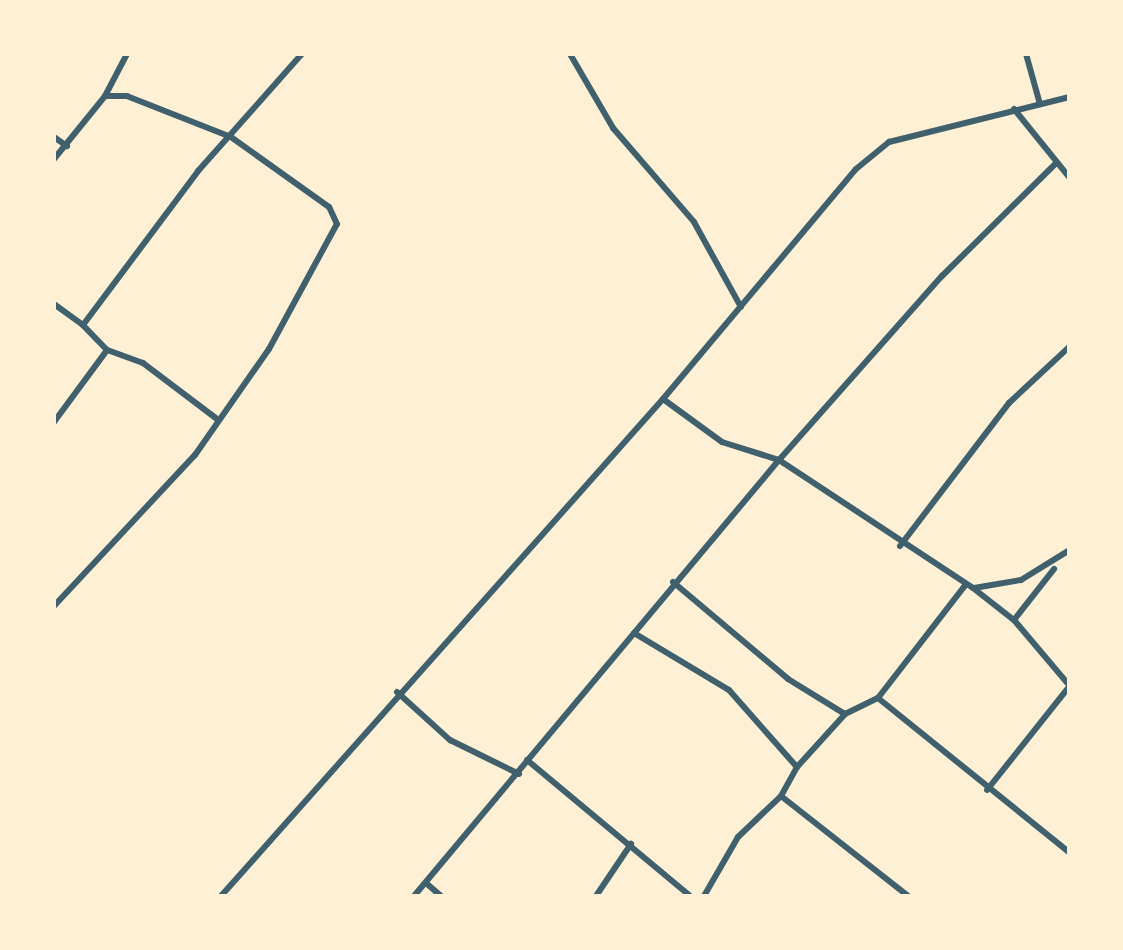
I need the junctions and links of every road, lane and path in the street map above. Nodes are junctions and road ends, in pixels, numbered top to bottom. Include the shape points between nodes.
1 (127, 54) edge
2 (302, 54) edge
3 (570, 54) edge
4 (1026, 54) edge
5 (105, 96) junction
6 (1069, 97) edge
7 (1040, 104) junction
8 (1014, 109) junction
9 (54, 137) edge
10 (231, 137) junction
11 (67, 146) junction
12 (54, 159) edge
13 (1056, 163) junction
14 (1069, 177) edge
15 (54, 304) edge
16 (741, 307) junction
17 (83, 325) junction
18 (1069, 347) edge
19 (107, 350) junction
20 (663, 399) junction
21 (217, 419) junction
22 (54, 422) edge
23 (779, 460) junction
24 (900, 546) junction
25 (1069, 551) edge
26 (673, 582) junction
27 (970, 586) junction
28 (54, 606) edge
29 (1014, 620) junction
30 (634, 633) junction
31 (1069, 686) edge
32 (397, 692) junction
33 (878, 698) junction
34 (845, 714) junction
35 (527, 760) junction
36 (797, 767) junction
37 (519, 774) junction
38 (987, 790) junction
39 (781, 796) junction
40 (631, 844) junction
41 (1069, 852) edge
42 (426, 883) junction
43 (221, 896) edge
44 (414, 896) edge
45 (441, 896) edge
46 (596, 896) edge
47 (690, 896) edge
48 (704, 896) edge
49 (908, 896) edge

1 - 5 street
2 - 10 street
3 - 16 street via 613,128 694,222
4 - 7 street
5 - 10 street via 127,96
5 - 11 street
6 - 7 street
7 - 8 street
8 - 13 street
8 - 16 street via 889,142 856,169
9 - 11 street
10 - 17 street
10 - 21 street via 329,207 337,224 269,349
11 - 12 street
13 - 14 street
13 - 23 street via 942,276
15 - 17 street
16 - 20 street
17 - 19 street
18 - 24 street via 1009,403
19 - 21 street via 143,363
19 - 22 street
20 - 23 street via 722,442
20 - 32 street
21 - 28 street via 134,524
23 - 24 street
23 - 26 street
24 - 27 street
25 - 27 street via 1021,580
25 - 29 street
26 - 30 street
26 - 34 street via 788,679
27 - 29 street
27 - 33 street
29 - 31 street
30 - 35 street
30 - 36 street via 729,690
31 - 38 street
32 - 37 street via 450,740
32 - 43 street
33 - 34 street
33 - 38 street
34 - 36 street
35 - 37 street
35 - 40 street
36 - 39 street
37 - 42 street
38 - 41 street
39 - 48 street via 738,837
39 - 49 street
40 - 46 street
40 - 47 street
42 - 44 street
42 - 45 street

